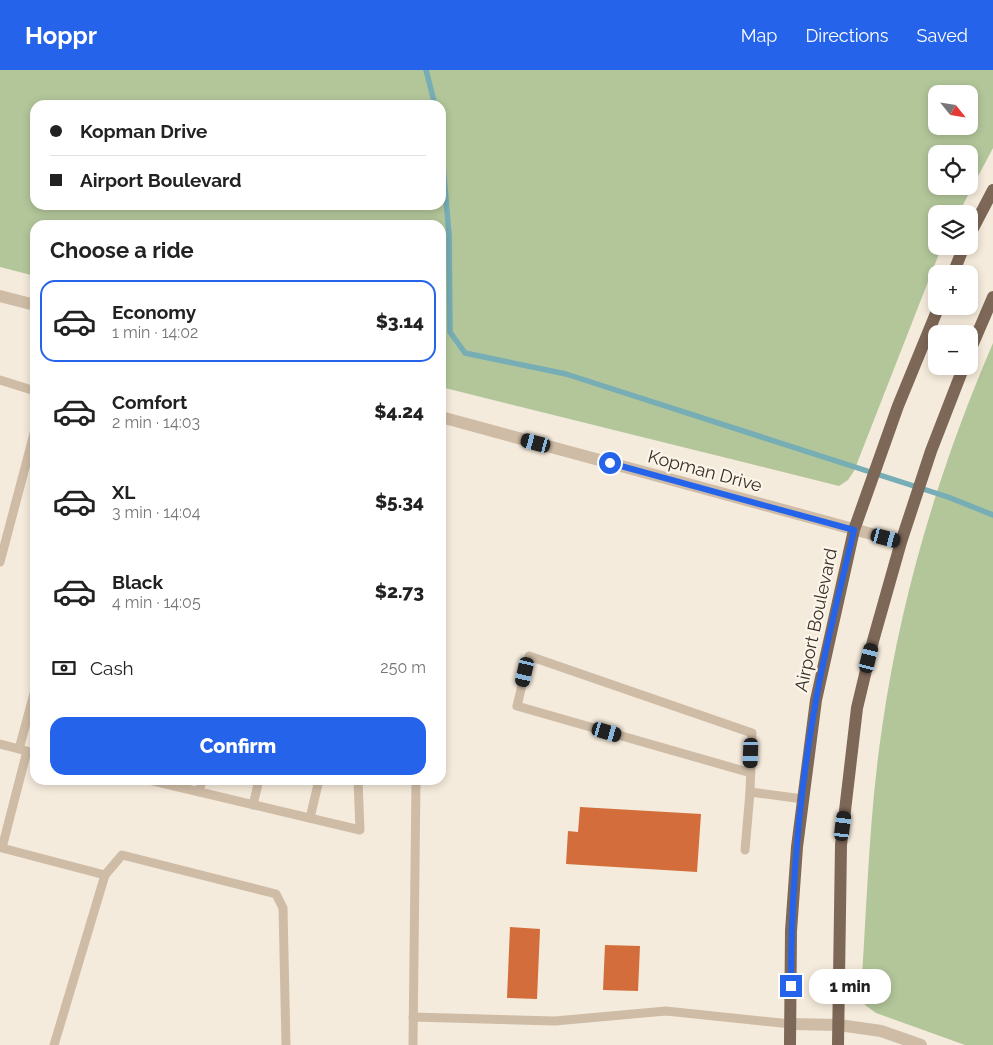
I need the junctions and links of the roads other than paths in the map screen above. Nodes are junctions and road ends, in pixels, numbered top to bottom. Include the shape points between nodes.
1 (993, 190) edge
2 (978, 219) edge
3 (0, 296) edge
4 (993, 297) edge
5 (30, 304) edge
6 (935, 315) edge
7 (978, 332) edge
8 (961, 375) edge
9 (0, 380) edge
10 (30, 389) edge
11 (446, 422) edge
12 (30, 449) edge
13 (854, 530) junction
14 (901, 542) junction
15 (0, 562) edge
16 (30, 728) edge
17 (0, 744) edge
18 (27, 751) edge
19 (751, 773) junction
20 (170, 785) edge
21 (201, 785) edge
22 (258, 785) edge
23 (317, 785) edge
24 (358, 785) edge
25 (416, 785) edge
26 (199, 792) junction
27 (750, 792) junction
28 (803, 799) junction
29 (253, 805) junction
30 (310, 818) junction
31 (745, 850) dead end
32 (105, 875) junction
33 (413, 1017) junction
34 (790, 1024) junction
35 (839, 1025) junction
36 (54, 1045) edge
37 (286, 1045) edge
38 (413, 1045) edge
39 (790, 1045) edge
40 (838, 1045) edge
41 (920, 1045) edge

1 - 2 main road
3 - 5 street
4 - 7 main road
6 - 13 main road, Airport Boulevard via 898,406
8 - 14 main road
9 - 10 lane
11 - 13 street, Kopman Drive
12 - 15 lane
13 - 14 street, Kopman Drive
13 - 28 main road, Airport Boulevard via 816,700
14 - 35 main road via 857,708 840,845
16 - 18 lane
17 - 18 lane
18 - 32 lane via 2,848
19 - 19 lane via 752,733 529,656 517,706
19 - 27 lane
20 - 26 lane
21 - 26 lane
22 - 29 lane
23 - 30 lane
24 - 30 lane via 360,830
25 - 33 lane
26 - 29 lane
27 - 28 lane
27 - 31 lane
28 - 34 main road, Airport Boulevard via 791,931
29 - 30 lane
32 - 36 lane
32 - 37 lane via 122,855 276,894 284,908
33 - 34 lane via 555,1021 666,1011
33 - 38 lane
34 - 35 street
34 - 39 main road, Airport Boulevard
35 - 40 main road
35 - 41 street via 881,1031

